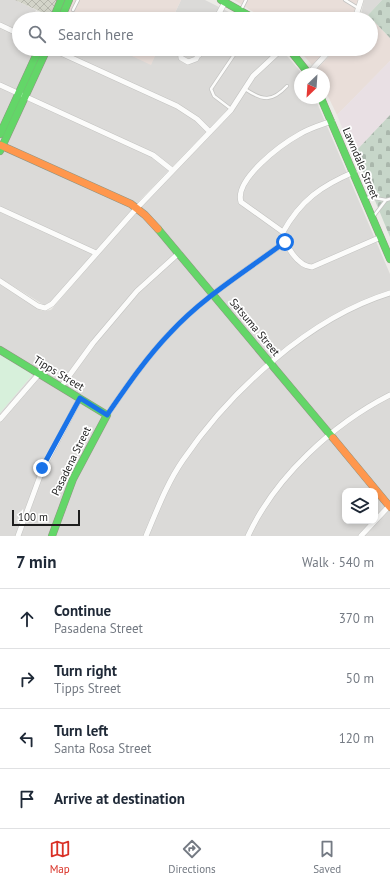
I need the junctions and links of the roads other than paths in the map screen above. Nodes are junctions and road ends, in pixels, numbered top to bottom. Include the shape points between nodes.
1 (61, 0) edge
2 (69, 0) edge
3 (78, 0) edge
4 (246, 0) edge
5 (345, 0) edge
6 (361, 0) edge
7 (227, 2) edge
8 (358, 9) junction
9 (73, 10) dead end
10 (241, 11) joint
11 (57, 12) edge
12 (64, 12) edge
13 (221, 12) edge
14 (357, 12) edge
15 (0, 25) edge
16 (12, 31) edge
17 (37, 56) edge
18 (43, 56) edge
19 (67, 56) edge
20 (181, 56) edge
21 (198, 56) edge
22 (233, 56) edge
23 (274, 56) edge
24 (295, 56) edge
25 (325, 56) edge
26 (304, 68) edge
27 (314, 68) edge
28 (0, 85) edge
29 (287, 86) dead end
30 (245, 89) junction
31 (22, 95) junction
32 (324, 104) edge
33 (232, 110) junction
34 (332, 121) junction
35 (210, 132) junction
36 (0, 134) edge
37 (1, 147) edge
38 (172, 170) junction
39 (354, 172) junction
40 (365, 199) junction
41 (390, 199) edge
42 (386, 200) junction
43 (0, 208) edge
44 (136, 208) junction
45 (373, 218) junction
46 (283, 232) junction
47 (381, 237) junction
48 (285, 242) junction
49 (96, 253) junction
50 (179, 253) junction
51 (390, 259) edge
52 (0, 281) edge
53 (390, 293) edge
54 (213, 294) junction
55 (0, 350) edge
56 (271, 364) junction
57 (39, 374) junction
58 (61, 388) junction
59 (390, 395) edge
60 (80, 398) junction
61 (107, 415) junction
62 (0, 419) edge
63 (330, 434) junction
64 (390, 506) edge
65 (378, 518) edge
66 (372, 524) edge
67 (18, 536) edge
68 (52, 536) edge
69 (146, 536) edge
70 (248, 536) edge
71 (361, 536) edge

1 - 11 street
2 - 12 street
3 - 9 lane
4 - 10 lane
5 - 8 lane
6 - 8 street
7 - 10 street
7 - 13 street
8 - 14 street
15 - 16 street
17 - 31 street
18 - 31 street
19 - 35 street via 177,106 197,119
20 - 21 street via 188,62 192,62
22 - 33 lane via 211,89 214,96
23 - 30 street via 253,76
24 - 26 street
25 - 27 street
28 - 31 street
29 - 30 lane via 279,94 265,99
30 - 33 street
31 - 36 street
31 - 37 street
31 - 38 street via 153,155
32 - 34 street, Lawndale Street
33 - 35 street
34 - 39 street, Lawndale Street
34 - 46 street via 301,133 278,148 259,165 241,192 241,202
35 - 38 street
37 - 44 street, Satsuma Street
38 - 44 street
39 - 40 street, Lawndale Street
39 - 46 street via 310,196
40 - 42 lane via 369,197
40 - 45 street, Lawndale Street
41 - 42 lane
42 - 45 lane
43 - 49 street
44 - 49 street
44 - 50 street, Satsuma Street via 158,228
45 - 47 street, Lawndale Street
46 - 48 street
47 - 48 street via 312,267 301,263
47 - 51 street, Lawndale Street
48 - 54 street, Pasadena Street
49 - 52 street via 52,304 45,308
50 - 54 street, Satsuma Street
50 - 58 street via 137,291 93,343
53 - 56 street via 326,324
54 - 56 street, Satsuma Street
54 - 61 street, Pasadena Street via 166,337 139,368
55 - 57 street, Tipps Street
56 - 63 street, Satsuma Street
56 - 69 street via 218,414 187,455 161,500
57 - 58 street, Tipps Street
57 - 62 street
58 - 60 street, Tipps Street
59 - 63 street via 369,406
60 - 61 street, Tipps Street
60 - 67 street via 42,468
61 - 68 street, Pasadena Street via 73,479
63 - 64 street, Satsuma Street
63 - 70 street via 306,456 274,493
64 - 65 street
66 - 71 street

